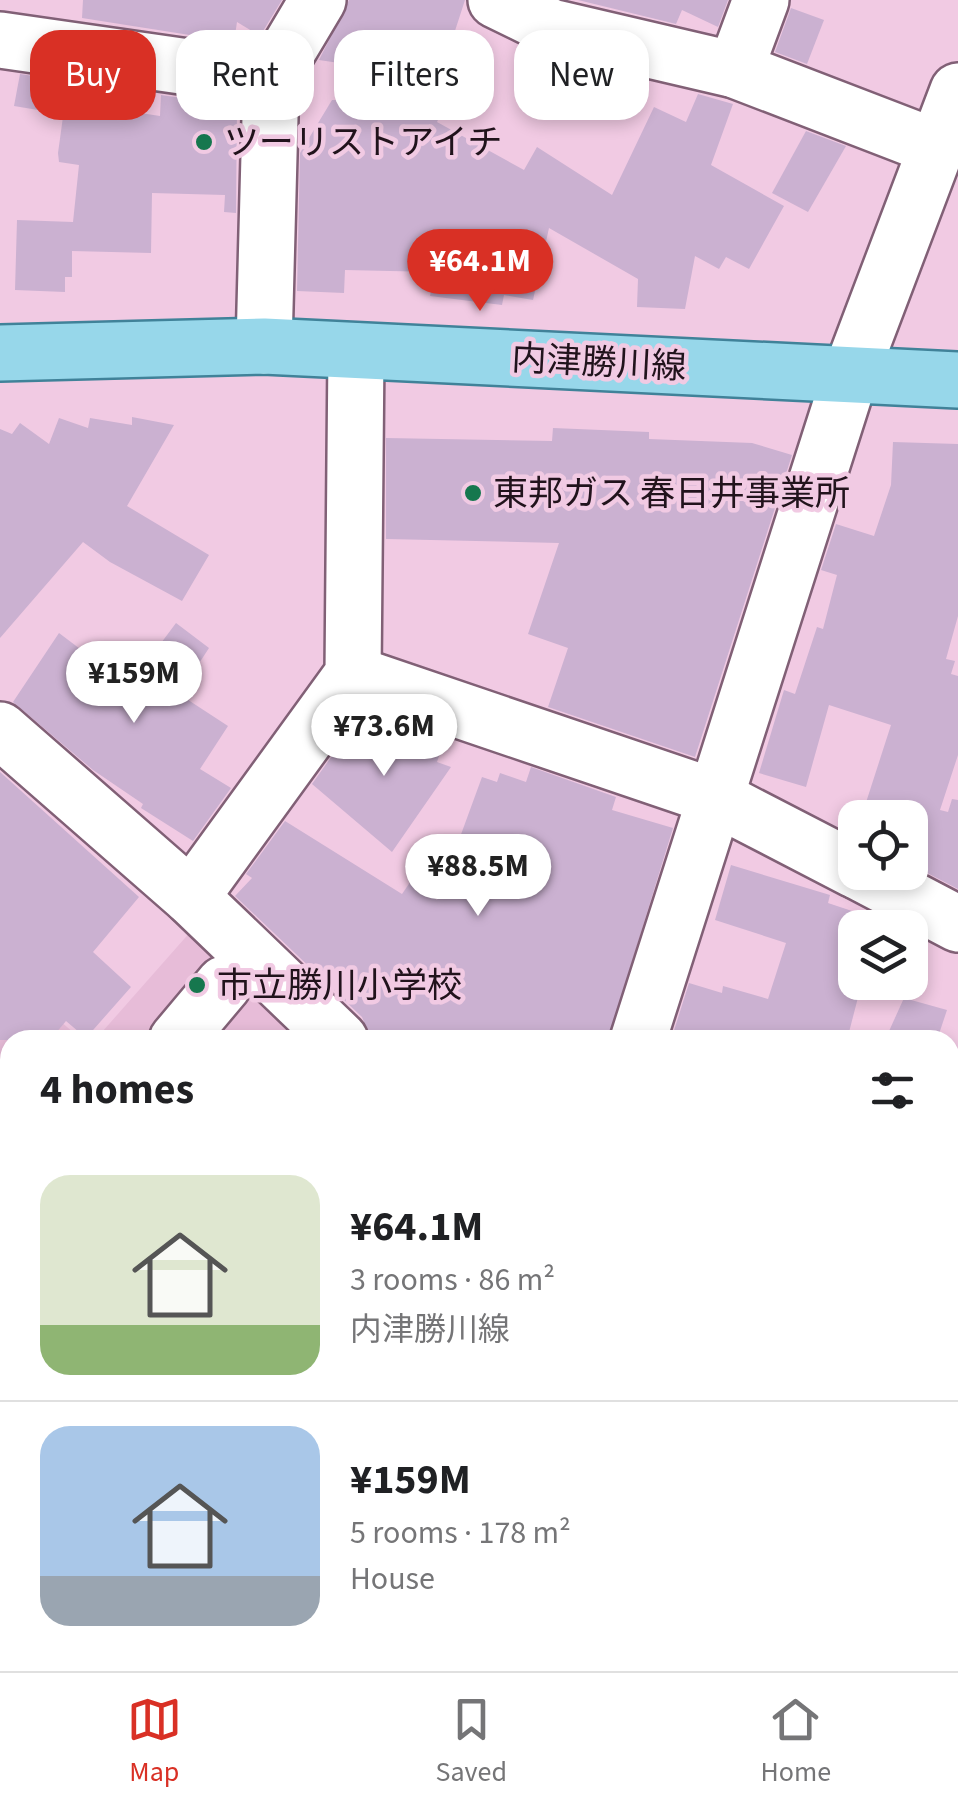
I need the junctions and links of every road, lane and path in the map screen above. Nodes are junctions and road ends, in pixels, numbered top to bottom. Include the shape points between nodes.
1 (318, 0) edge
2 (496, 0) edge
3 (761, 0) edge
4 (300, 30) edge
5 (0, 40) edge
6 (176, 66) edge
7 (735, 70) junction
8 (958, 91) edge
9 (270, 120) edge
10 (936, 147) junction
11 (264, 346) junction
12 (356, 351) junction
13 (0, 353) edge
14 (851, 373) junction
15 (958, 380) edge
16 (352, 674) junction
17 (0, 730) edge
18 (712, 796) junction
19 (838, 862) edge
20 (892, 890) edge
21 (191, 897) junction
22 (958, 924) edge
23 (224, 984) dead end
24 (185, 1030) edge
25 (330, 1030) edge
26 (641, 1030) edge

1 - 4 street
2 - 7 street via 551,27
3 - 7 street
5 - 6 street
7 - 10 street
8 - 10 street
9 - 11 street
10 - 14 street
11 - 12 main road, 内津勝川線
11 - 13 main road, 内津勝川線
12 - 14 main road, 内津勝川線
12 - 16 street
14 - 15 main road, 内津勝川線
14 - 18 street
16 - 18 street
16 - 21 street
17 - 21 street
18 - 19 street
18 - 26 street
20 - 22 street
21 - 25 street
23 - 24 street

